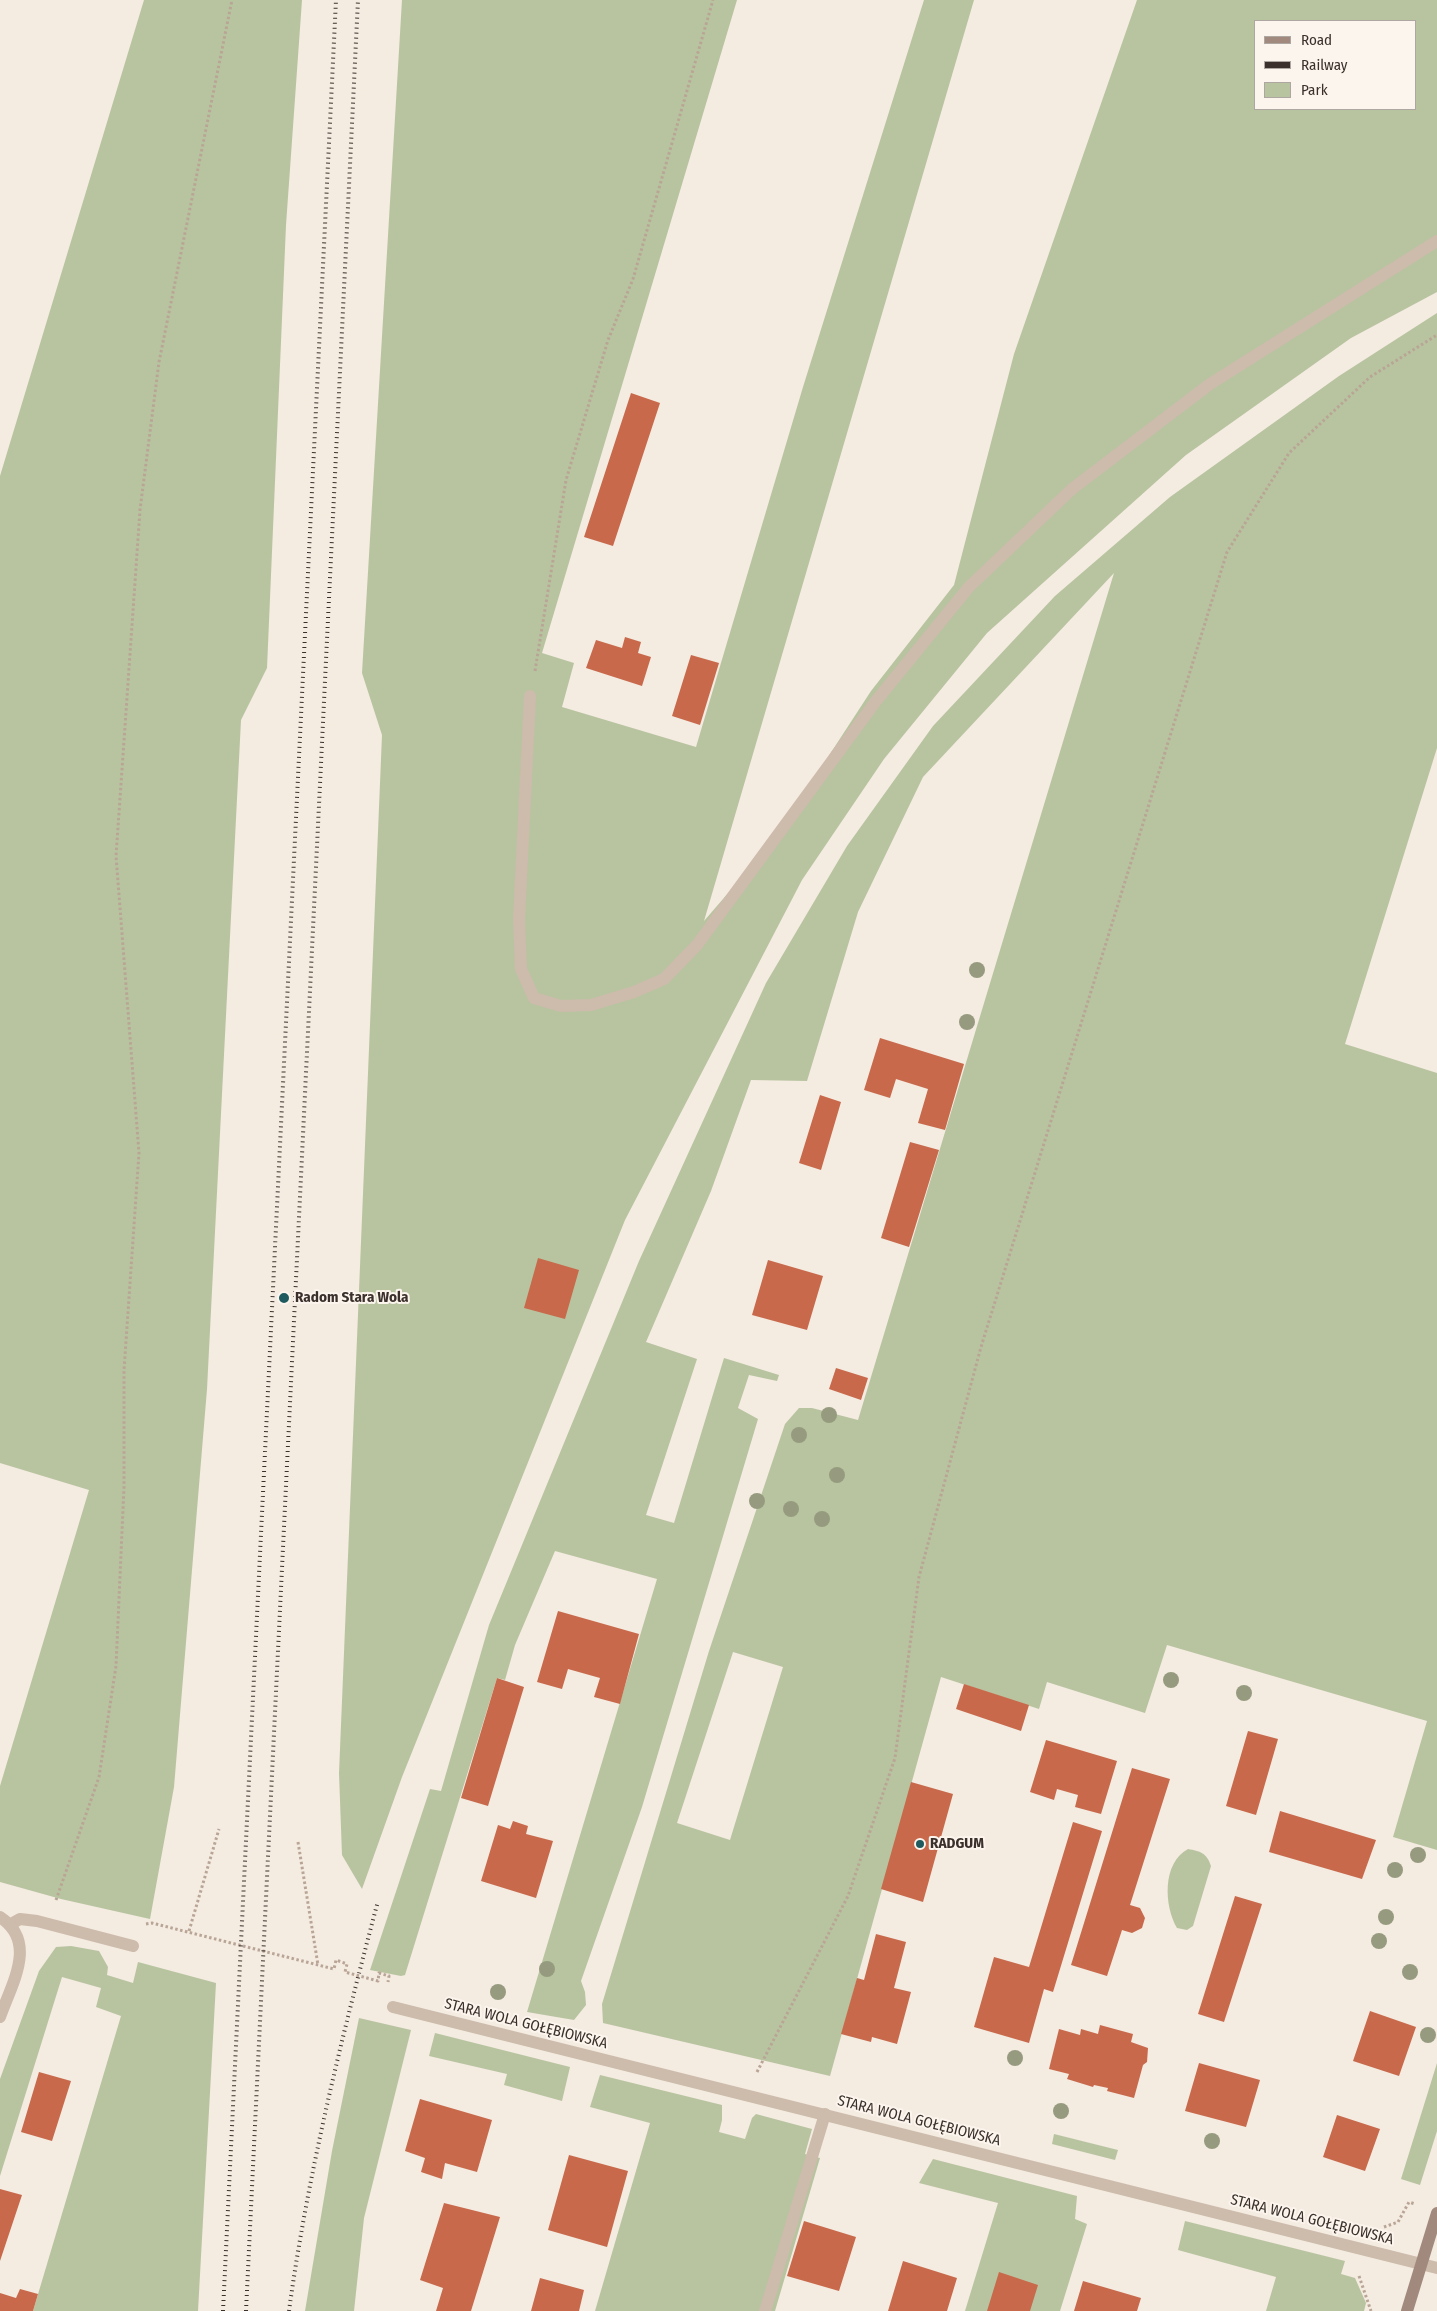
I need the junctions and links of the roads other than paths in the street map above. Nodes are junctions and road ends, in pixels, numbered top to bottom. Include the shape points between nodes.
1 (1437, 241) edge
2 (530, 696) road end
3 (5, 1920) edge
4 (133, 1946) dead end
5 (393, 2007) dead end
6 (0, 2017) edge
7 (825, 2114) junction
8 (1437, 2213) edge
9 (1421, 2264) junction
10 (1437, 2268) edge
11 (765, 2311) edge
12 (1407, 2311) edge

1 - 2 street via 1210,384 1072,489 969,587 876,701 697,945 664,979 591,1005 561,1006 534,998 521,969 519,919
3 - 4 street via 36,1922
3 - 6 street via 19,1940 20,1962
5 - 7 street, STARA WOLA GOŁĘBIOWSKA
7 - 9 street, STARA WOLA GOŁĘBIOWSKA
7 - 11 street
8 - 9 main road
9 - 10 street, STARA WOLA GOŁĘBIOWSKA
9 - 12 main road

